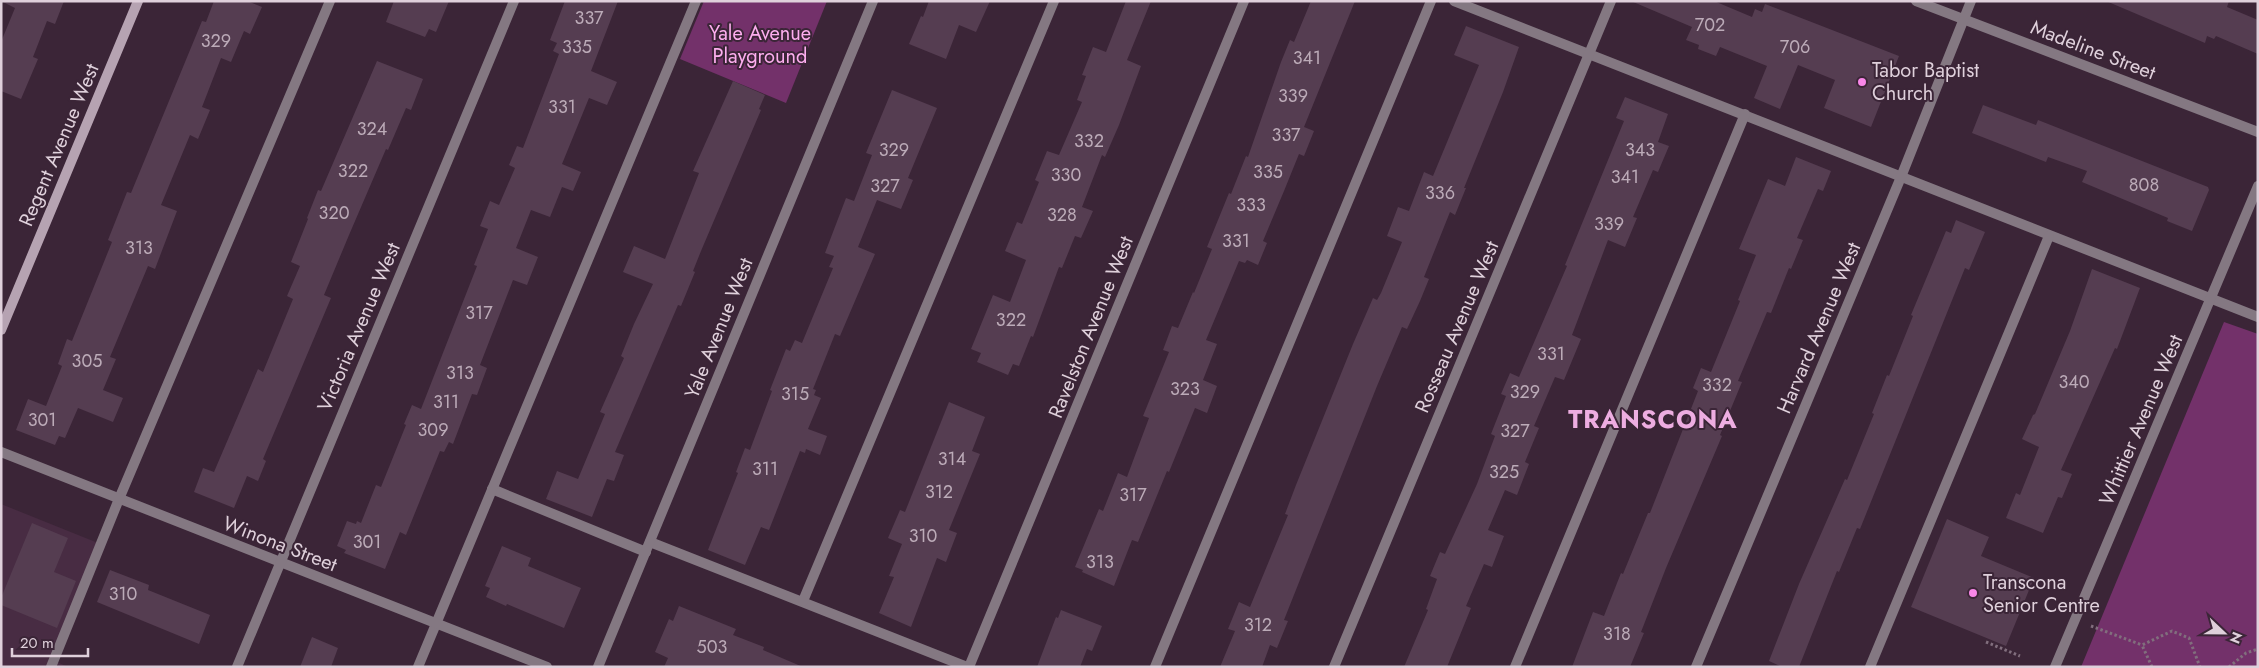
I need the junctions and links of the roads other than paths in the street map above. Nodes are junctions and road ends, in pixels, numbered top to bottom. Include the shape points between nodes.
1 (138, 1) edge
2 (330, 1) edge
3 (514, 1) edge
4 (696, 1) edge
5 (873, 1) edge
6 (1054, 1) edge
7 (1244, 1) edge
8 (1431, 1) edge
9 (1454, 1) edge
10 (1611, 1) edge
11 (1916, 1) edge
12 (1971, 1) edge
13 (1964, 20) junction
14 (1589, 54) junction
15 (1745, 114) junction
16 (2258, 132) edge
17 (1901, 177) junction
18 (2258, 186) edge
19 (2050, 236) junction
20 (2212, 299) junction
21 (2258, 318) edge
22 (1, 330) edge
23 (1, 452) edge
24 (492, 489) junction
25 (119, 499) junction
26 (648, 547) junction
27 (280, 563) junction
28 (802, 601) junction
29 (436, 624) junction
30 (51, 667) edge
31 (237, 667) edge
32 (418, 667) edge
33 (547, 667) edge
34 (598, 667) edge
35 (968, 667) edge
36 (1156, 667) edge
37 (1334, 667) edge
38 (1515, 667) edge
39 (1696, 667) edge
40 (1870, 667) edge
41 (2056, 667) edge

1 - 22 main road, Regent Avenue West
2 - 25 street
3 - 27 street, Victoria Avenue West
4 - 24 street
5 - 26 street, Yale Avenue West
6 - 28 street
7 - 35 street, Ravelston Avenue West
8 - 36 street
9 - 14 street
10 - 14 street, Rosseau Avenue West
11 - 13 street, Madeline Street
12 - 13 street, Harvard Avenue West
13 - 16 street, Madeline Street
13 - 17 street, Harvard Avenue West
14 - 15 street
14 - 37 street, Rosseau Avenue West
15 - 17 street
15 - 38 street
17 - 19 street
17 - 39 street, Harvard Avenue West
18 - 20 street, Whittier Avenue West
19 - 20 street
19 - 40 street
20 - 21 street
20 - 41 street, Whittier Avenue West
23 - 25 street, Winona Street
24 - 26 street
24 - 29 street
25 - 27 street, Winona Street
25 - 30 street
26 - 28 street
26 - 34 street, Yale Avenue West
27 - 29 street, Winona Street
27 - 31 street, Victoria Avenue West
28 - 35 street
29 - 32 street
29 - 33 street, Winona Street

